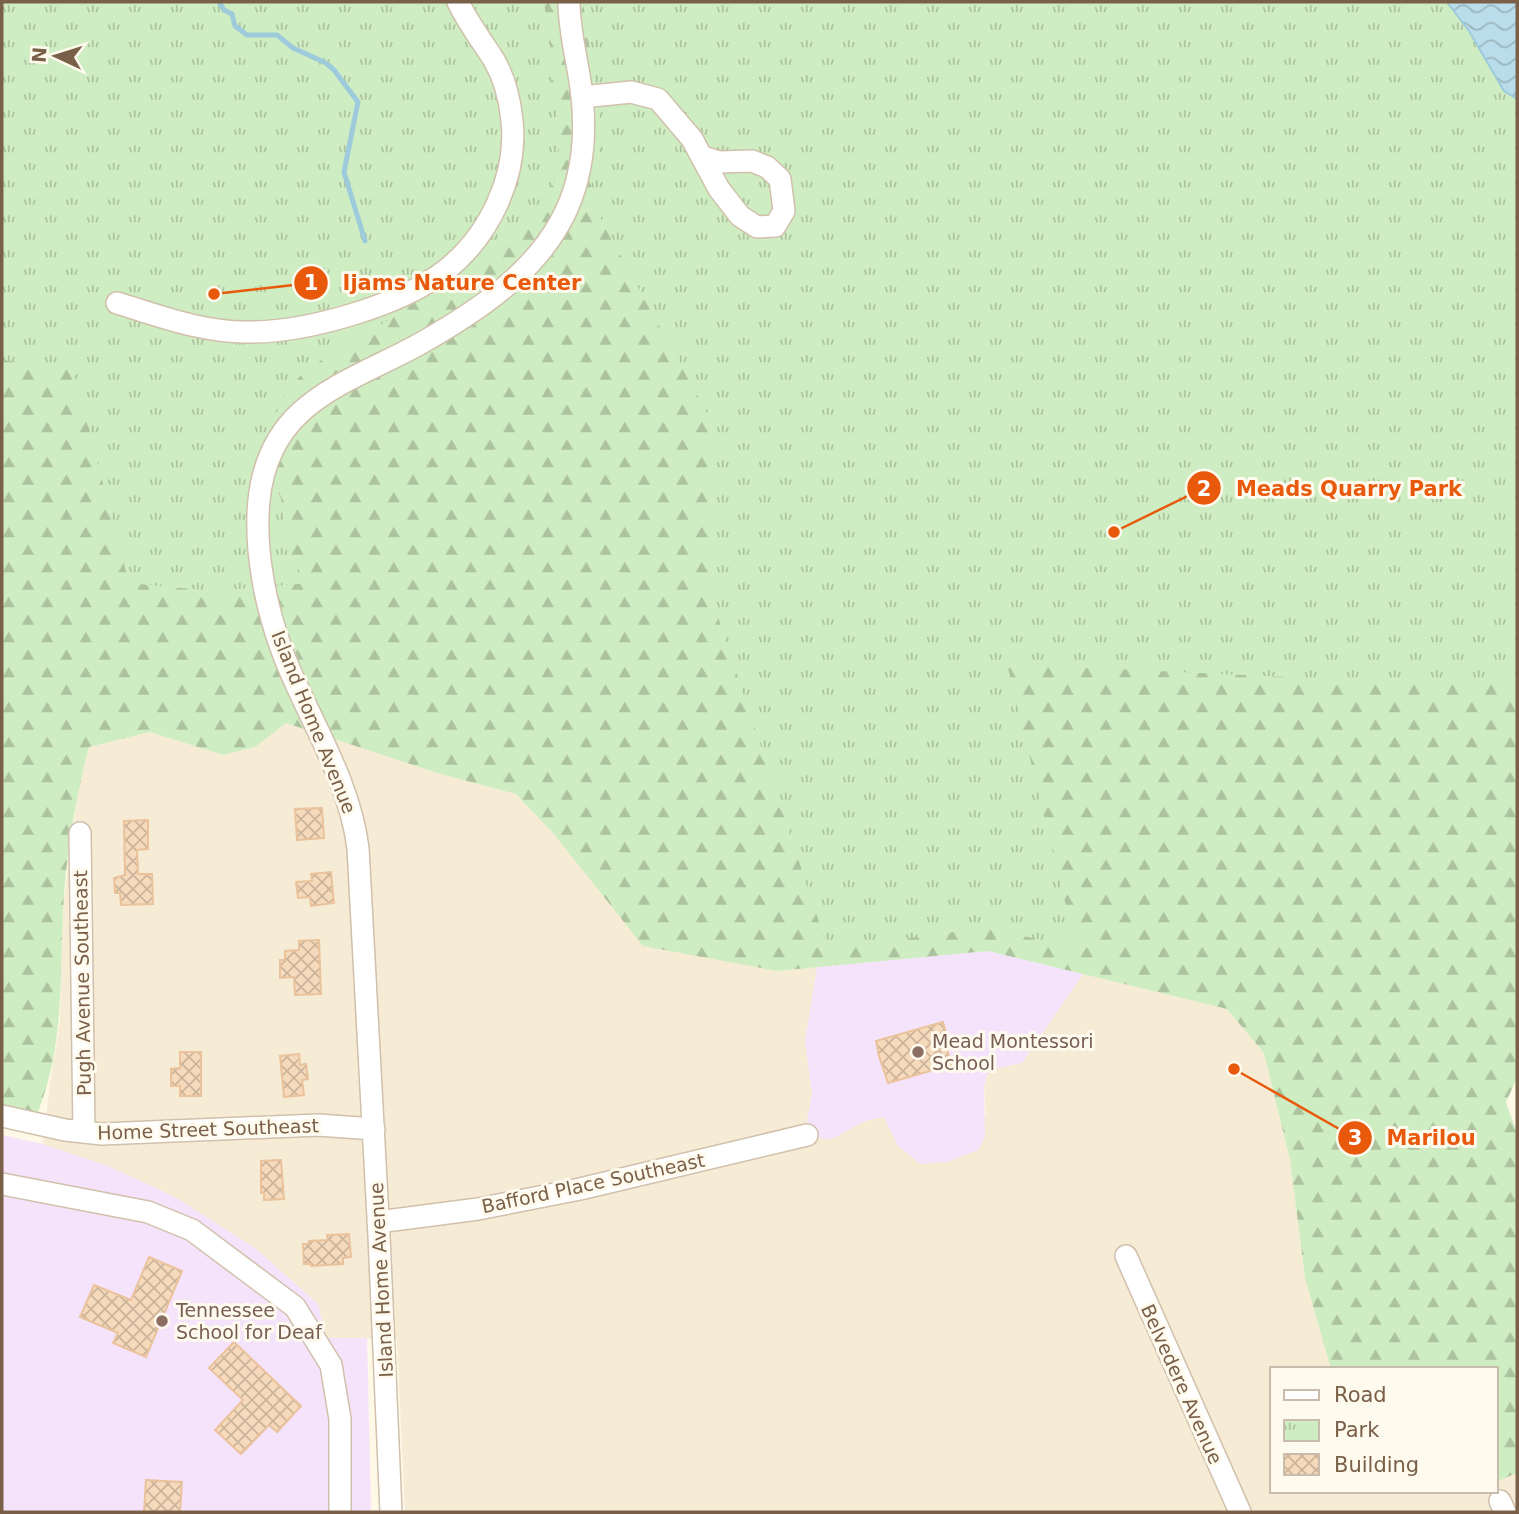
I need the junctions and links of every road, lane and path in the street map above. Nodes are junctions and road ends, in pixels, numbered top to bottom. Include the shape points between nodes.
1 (458, 2) edge
2 (569, 2) edge
3 (582, 97) junction
4 (703, 157) dead end
5 (117, 303) dead end
6 (80, 833) dead end
7 (2, 1116) edge
8 (374, 1129) junction
9 (84, 1132) junction
10 (807, 1135) dead end
11 (2, 1184) edge
12 (379, 1222) junction
13 (1126, 1256) dead end
14 (340, 1512) edge
15 (391, 1512) edge
16 (1240, 1512) edge

1 - 5 street via 504,81 513,139 497,205 454,263 420,286 367,309 269,332 204,328
2 - 3 street, Island Home Avenue
3 - 4 street via 631,92 658,99
3 - 8 street, Island Home Avenue via 583,141 576,183 566,211 542,250 511,282 467,315 310,402 275,446 262,484 260,557 273,620 284,656 342,783 356,833
6 - 9 street, Pugh Avenue Southeast
7 - 9 street, Home Street Southeast
8 - 9 street, Home Street Southeast via 318,1125
8 - 12 street, Island Home Avenue
10 - 12 street, Bafford Place Southeast via 567,1192
11 - 14 street via 148,1212 192,1230 295,1307 331,1365 340,1419
12 - 15 street, Island Home Avenue
13 - 16 street, Belvedere Avenue

